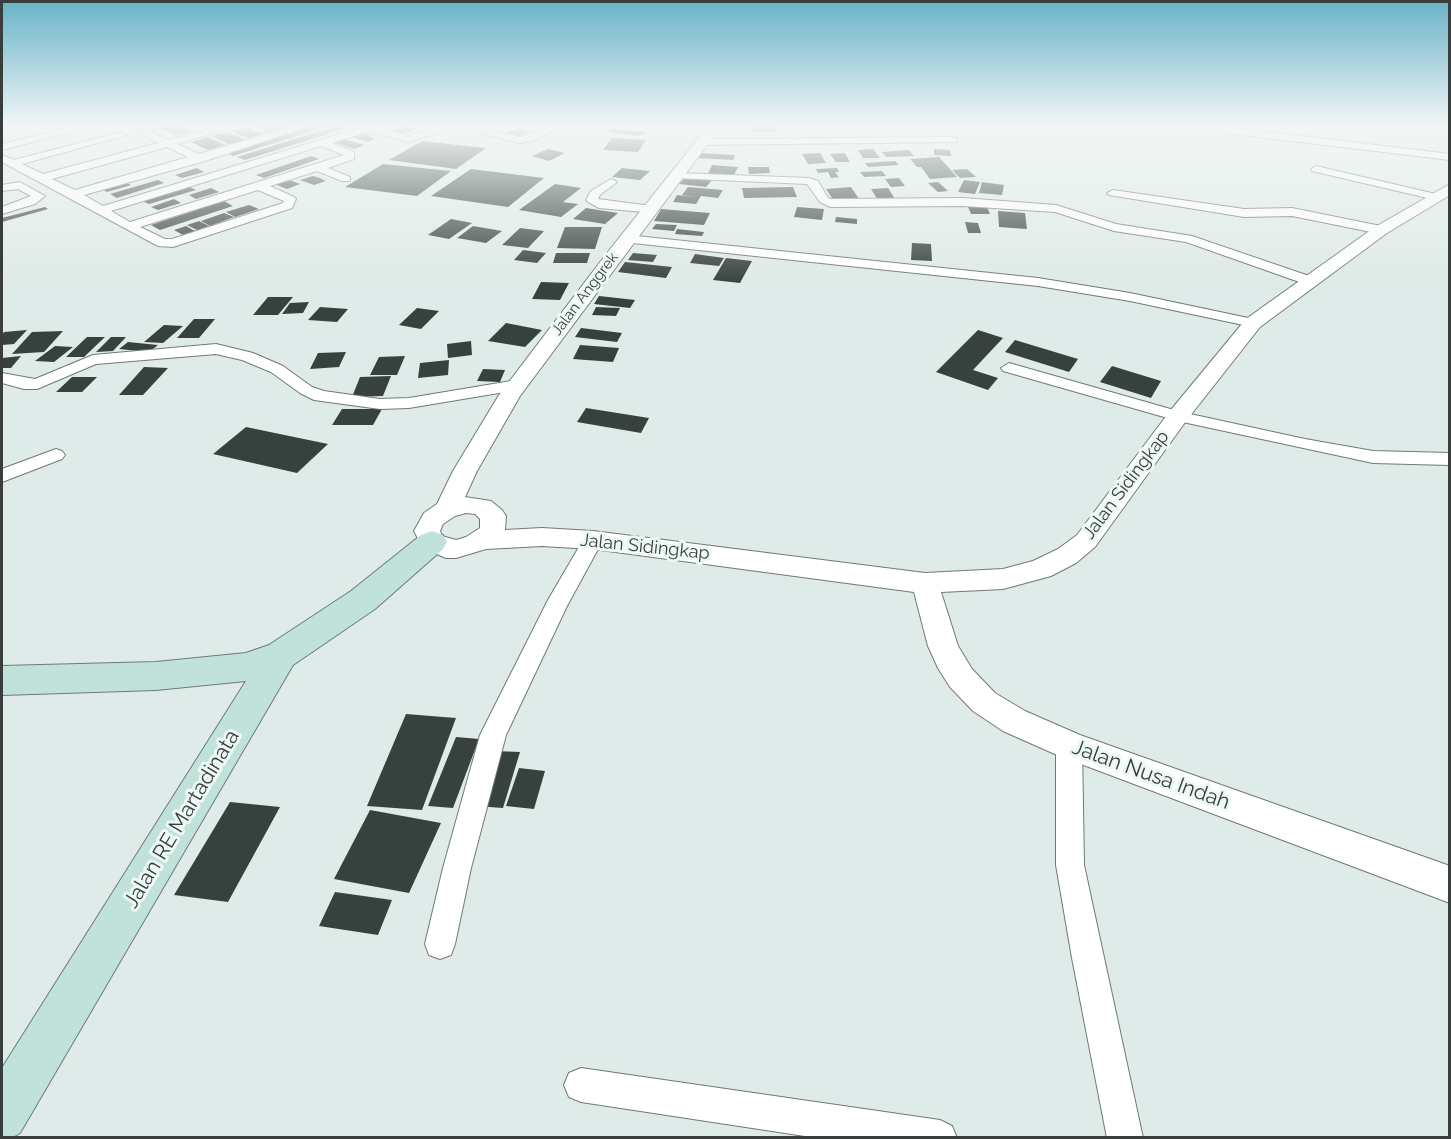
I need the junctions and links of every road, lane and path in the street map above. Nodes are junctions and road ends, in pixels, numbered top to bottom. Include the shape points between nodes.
1 (43, 178) edge
2 (129, 178) edge
3 (204, 178) edge
4 (242, 178) edge
5 (285, 178) edge
6 (676, 178) edge
7 (725, 178) edge
8 (1367, 178) edge
9 (611, 182) dead end
10 (259, 186) junction
11 (2, 188) edge
12 (1443, 192) edge
13 (1113, 193) dead end
14 (74, 194) junction
15 (104, 209) junction
16 (651, 210) junction
17 (2, 211) edge
18 (129, 226) junction
19 (1381, 230) junction
20 (627, 239) junction
21 (1310, 281) junction
22 (1252, 323) junction
23 (1009, 368) dead end
24 (2, 378) edge
25 (517, 385) junction
26 (1178, 416) junction
27 (56, 455) dead end
28 (1449, 459) edge
29 (465, 471) junction
30 (2, 476) edge
31 (474, 505) junction
32 (447, 509) junction
33 (488, 531) junction
34 (593, 540) junction
35 (439, 545) junction
36 (925, 583) junction
37 (281, 655) junction
38 (2, 680) edge
39 (1068, 745) junction
40 (1449, 885) edge
41 (440, 944) dead end
42 (581, 1084) dead end
43 (2, 1115) edge
44 (940, 1137) edge
45 (1125, 1137) edge

1 - 14 street
2 - 14 street
3 - 15 street
4 - 10 street
5 - 10 street
6 - 16 street, Jalan Anggrek
7 - 21 street via 814,183 830,203 963,202 1056,209 1114,227 1194,241
8 - 12 street
9 - 16 street via 595,194 595,203
10 - 18 street
10 - 18 street via 290,199 291,203 179,242 163,243
11 - 17 street via 21,184 39,196
12 - 19 street, Jalan Sidingkap
13 - 19 street via 1244,213 1292,212
14 - 15 street
15 - 18 street
16 - 20 street, Jalan Anggrek
19 - 21 street, Jalan Sidingkap
20 - 22 street via 1038,282
20 - 25 street, Jalan Anggrek
21 - 22 street, Jalan Sidingkap
22 - 26 street, Jalan Sidingkap
23 - 26 street
24 - 25 street via 33,384 93,360 216,349 247,356 277,369 320,396 380,404 418,402
25 - 29 street, Jalan Anggrek
26 - 28 street via 1373,457
26 - 36 street, Jalan Sidingkap via 1086,541 1067,556 1041,569 1003,579
27 - 30 street
29 - 31 street
29 - 32 street, Jalan Anggrek
31 - 32 street
31 - 33 street via 489,511
32 - 35 street via 428,525 427,531
33 - 34 street, Jalan Sidingkap
33 - 35 street via 466,548
34 - 36 street, Jalan Sidingkap
34 - 41 street via 493,735
35 - 37 main road, Jalan RE Martadinata
36 - 39 street, Jalan Nusa Indah via 943,646 962,678 984,702 1014,721
37 - 38 main road via 246,667 196,672
37 - 43 main road, Jalan RE Martadinata
39 - 40 street, Jalan Nusa Indah
39 - 45 street via 1070,865
42 - 44 street

